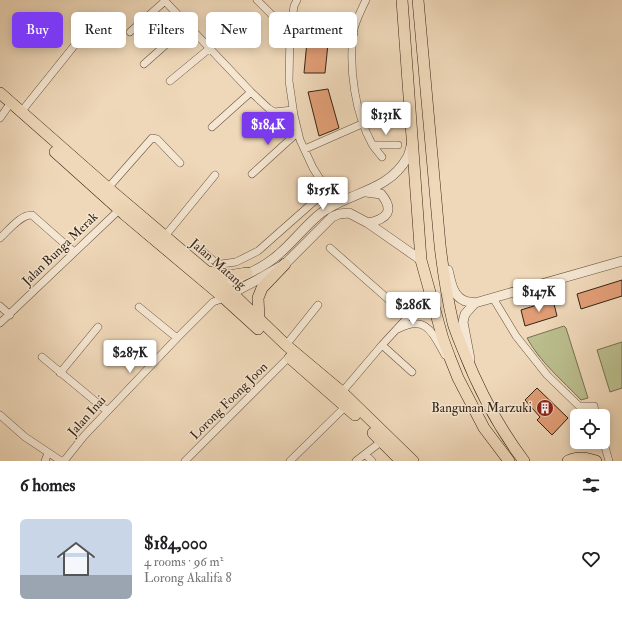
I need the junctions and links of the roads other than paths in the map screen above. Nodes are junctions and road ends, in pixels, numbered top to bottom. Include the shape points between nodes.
1 (164, 0) edge
2 (257, 0) edge
3 (297, 0) edge
4 (366, 0) edge
5 (402, 0) edge
6 (418, 0) edge
7 (176, 12) edge
8 (269, 12) edge
9 (293, 12) edge
10 (357, 25) edge
11 (130, 32) dead end
12 (198, 35) edge
13 (206, 44) edge
14 (72, 48) edge
15 (162, 48) edge
16 (210, 48) joint
17 (290, 48) edge
18 (353, 48) edge
19 (144, 64) dead end
20 (170, 82) dead end
21 (251, 92) junction
22 (0, 93) edge
23 (3, 105) edge
24 (293, 110) junction
25 (21, 112) junction
26 (0, 118) edge
27 (364, 123) junction
28 (212, 127) dead end
29 (298, 132) junction
30 (413, 141) junction
31 (373, 145) junction
32 (398, 145) dead end
33 (305, 149) junction
34 (382, 157) dead end
35 (180, 163) dead end
36 (252, 174) dead end
37 (215, 175) dead end
38 (108, 188) junction
39 (327, 190) junction
40 (365, 192) junction
41 (334, 204) junction
42 (119, 210) junction
43 (368, 223) junction
44 (165, 236) junction
45 (0, 238) edge
46 (440, 245) junction
47 (330, 248) dead end
48 (201, 250) dead end
49 (74, 252) junction
50 (421, 260) junction
51 (622, 261) edge
52 (285, 264) junction
53 (204, 268) junction
54 (247, 273) junction
55 (224, 292) junction
56 (493, 298) junction
57 (475, 303) junction
58 (318, 305) dead end
59 (0, 306) edge
60 (139, 307) dead end
61 (10, 315) junction
62 (258, 319) junction
63 (0, 323) edge
64 (98, 327) dead end
65 (394, 331) junction
66 (177, 338) junction
67 (286, 345) junction
68 (382, 345) junction
69 (42, 357) dead end
70 (289, 357) junction
71 (450, 358) junction
72 (470, 367) junction
73 (412, 372) dead end
74 (60, 373) junction
75 (342, 392) junction
76 (346, 406) junction
77 (595, 409) edge
78 (107, 411) junction
79 (0, 415) edge
80 (382, 441) junction
81 (606, 449) edge
82 (48, 453) junction
83 (365, 454) junction
84 (44, 461) edge
85 (60, 461) edge
86 (64, 461) edge
87 (185, 461) edge
88 (290, 461) edge
89 (356, 461) edge
90 (372, 461) edge
91 (401, 461) edge
92 (414, 461) edge
93 (509, 461) edge
94 (524, 461) edge
95 (568, 461) edge
96 (596, 461) edge
97 (609, 461) edge

1 - 7 street
1 - 11 street
2 - 8 street
3 - 9 street
4 - 10 street
5 - 30 main road
6 - 46 main road
12 - 13 street
14 - 25 street
15 - 19 street
16 - 20 street
16 - 21 street
17 - 24 street via 289,81
18 - 27 street via 355,92
21 - 24 street via 274,112
21 - 28 street
22 - 25 main road, Jalan Matang
23 - 26 street
23 - 42 main road, Jalan Matang
24 - 29 street
25 - 38 main road, Jalan Matang
27 - 31 street
27 - 33 street
29 - 33 street
29 - 36 street
30 - 40 street via 408,157 398,170 384,182
30 - 50 main road
31 - 32 street
31 - 34 street
33 - 39 street
35 - 38 street via 157,139 152,138
37 - 44 street
38 - 44 main road, Jalan Matang
39 - 41 street
39 - 48 street via 258,251 236,262 215,262
40 - 41 street
40 - 43 street via 381,194 388,206 385,216
41 - 54 street via 310,222 264,266
42 - 49 street, Jalan Bunga Merak
42 - 55 main road, Jalan Matang
43 - 50 street
43 - 52 street via 349,213 332,217
44 - 53 main road, Jalan Matang
45 - 49 street via 22,218 32,215
46 - 57 street via 456,294 464,301
46 - 72 main road via 454,324
47 - 65 street via 405,314 406,319
49 - 61 street, Jalan Bunga Merak
50 - 71 main road
51 - 56 street
52 - 55 street via 257,280
52 - 62 main road via 262,288 258,298
53 - 54 main road via 223,276
53 - 55 main road, Jalan Matang
54 - 55 street
55 - 62 main road, Jalan Matang
55 - 66 street, Jalan Inai
55 - 70 main road, Jalan Matang
56 - 57 street
56 - 77 street via 516,336 547,375 579,406 594,406
57 - 72 street via 465,314 463,322
58 - 67 street
59 - 61 street
60 - 66 street
61 - 63 street, Jalan Bunga Merak
62 - 67 main road, Jalan Matang
64 - 74 street
65 - 68 street
65 - 71 street via 409,325 425,326 445,356
66 - 78 street, Jalan Inai
67 - 75 main road, Jalan Matang
68 - 73 street
68 - 75 street
69 - 74 street
70 - 76 main road, Jalan Matang
70 - 87 street, Lorong Foong Joon
71 - 93 main road via 484,428
72 - 94 main road via 490,408
74 - 78 street
75 - 92 main road, Jalan Matang
76 - 80 main road, Jalan Matang
76 - 88 street
78 - 86 street, Jalan Inai
79 - 82 street via 24,437
80 - 83 street
80 - 91 main road, Jalan Matang
81 - 97 street
82 - 84 street
82 - 85 street
83 - 89 street
83 - 90 street
95 - 96 main road via 579,457

